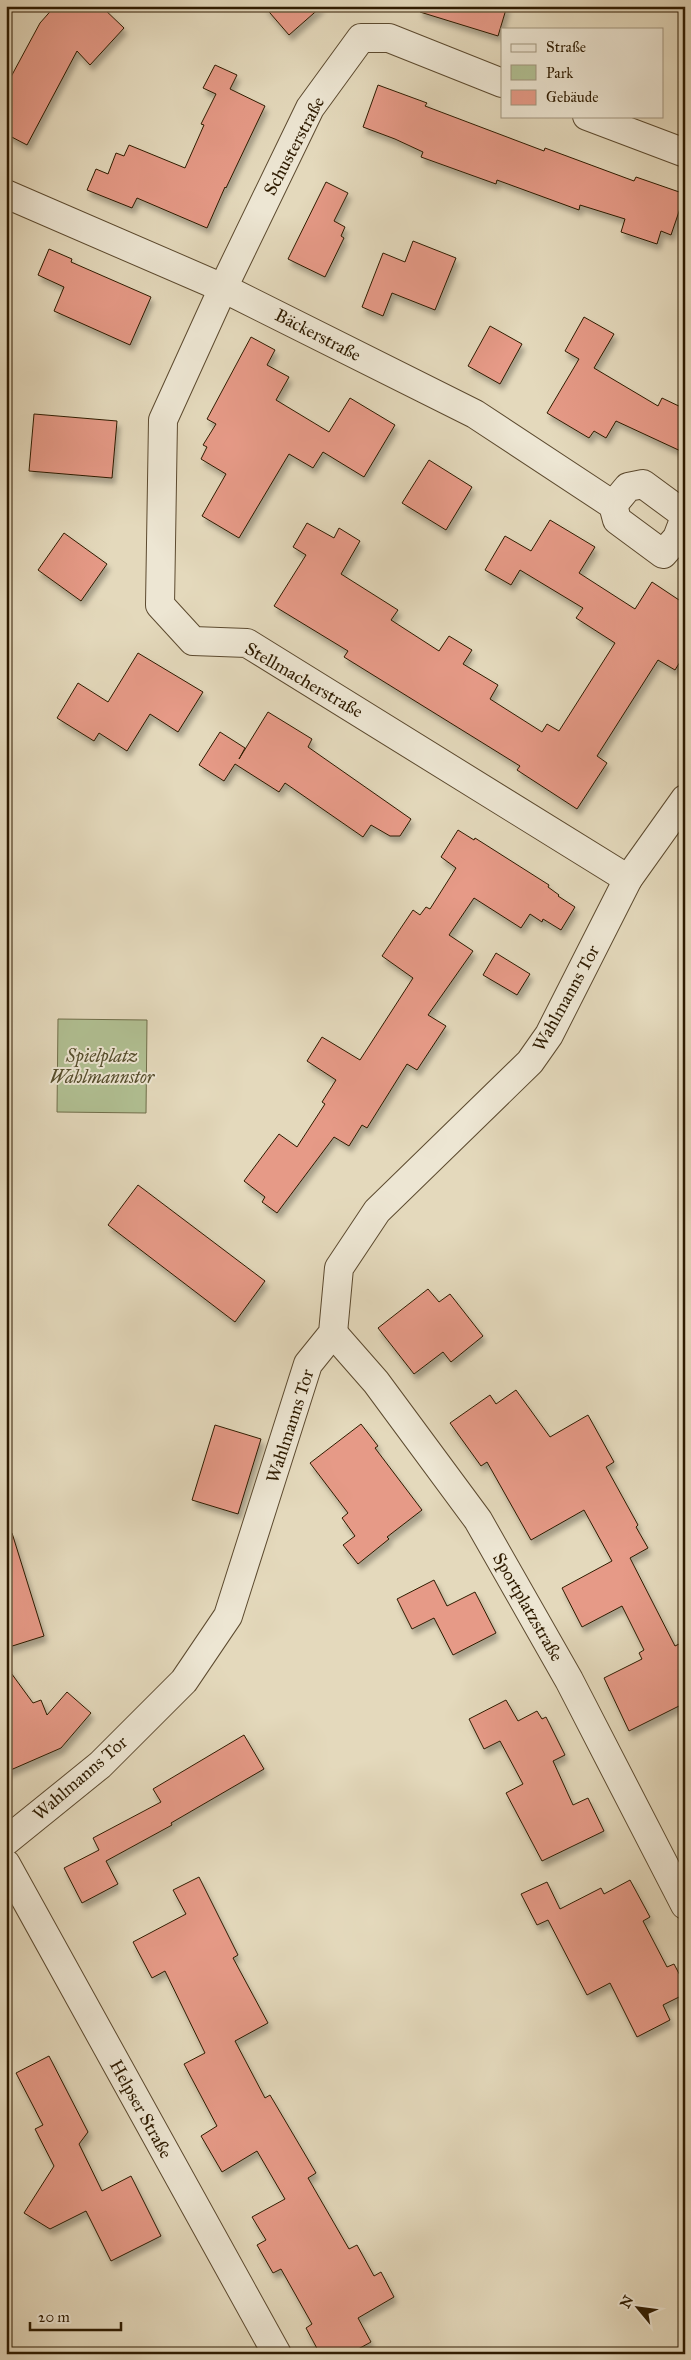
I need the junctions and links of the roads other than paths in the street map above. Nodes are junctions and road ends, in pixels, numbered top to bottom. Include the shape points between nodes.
1 (501, 83) edge
2 (592, 118) edge
3 (685, 153) edge
4 (6, 194) edge
5 (223, 288) junction
6 (614, 505) junction
7 (685, 516) edge
8 (685, 799) edge
9 (628, 879) junction
10 (333, 1334) junction
11 (6, 1841) edge
12 (6, 1864) edge
13 (685, 1905) edge
14 (276, 2354) edge

1 - 5 street, Schusterstraße via 389,38 361,38 310,108
2 - 3 street
4 - 5 street, Bäckerstraße
5 - 6 street, Bäckerstraße via 475,414
5 - 9 street, Stellmacherstraße via 163,420 160,605 193,641 247,643
6 - 7 street, Bäckerstraße via 628,487 643,484
6 - 7 street, Bäckerstraße via 617,520 663,554 677,538
8 - 9 street, Wahlmanns Tor
9 - 10 street, Wahlmanns Tor via 549,1035 530,1062 377,1211 339,1268
10 - 11 street, Wahlmanns Tor via 308,1364 228,1616 184,1681 100,1765
10 - 13 street, Sportplatzstraße via 376,1382 478,1520 569,1680
12 - 14 street, Helpser Straße

